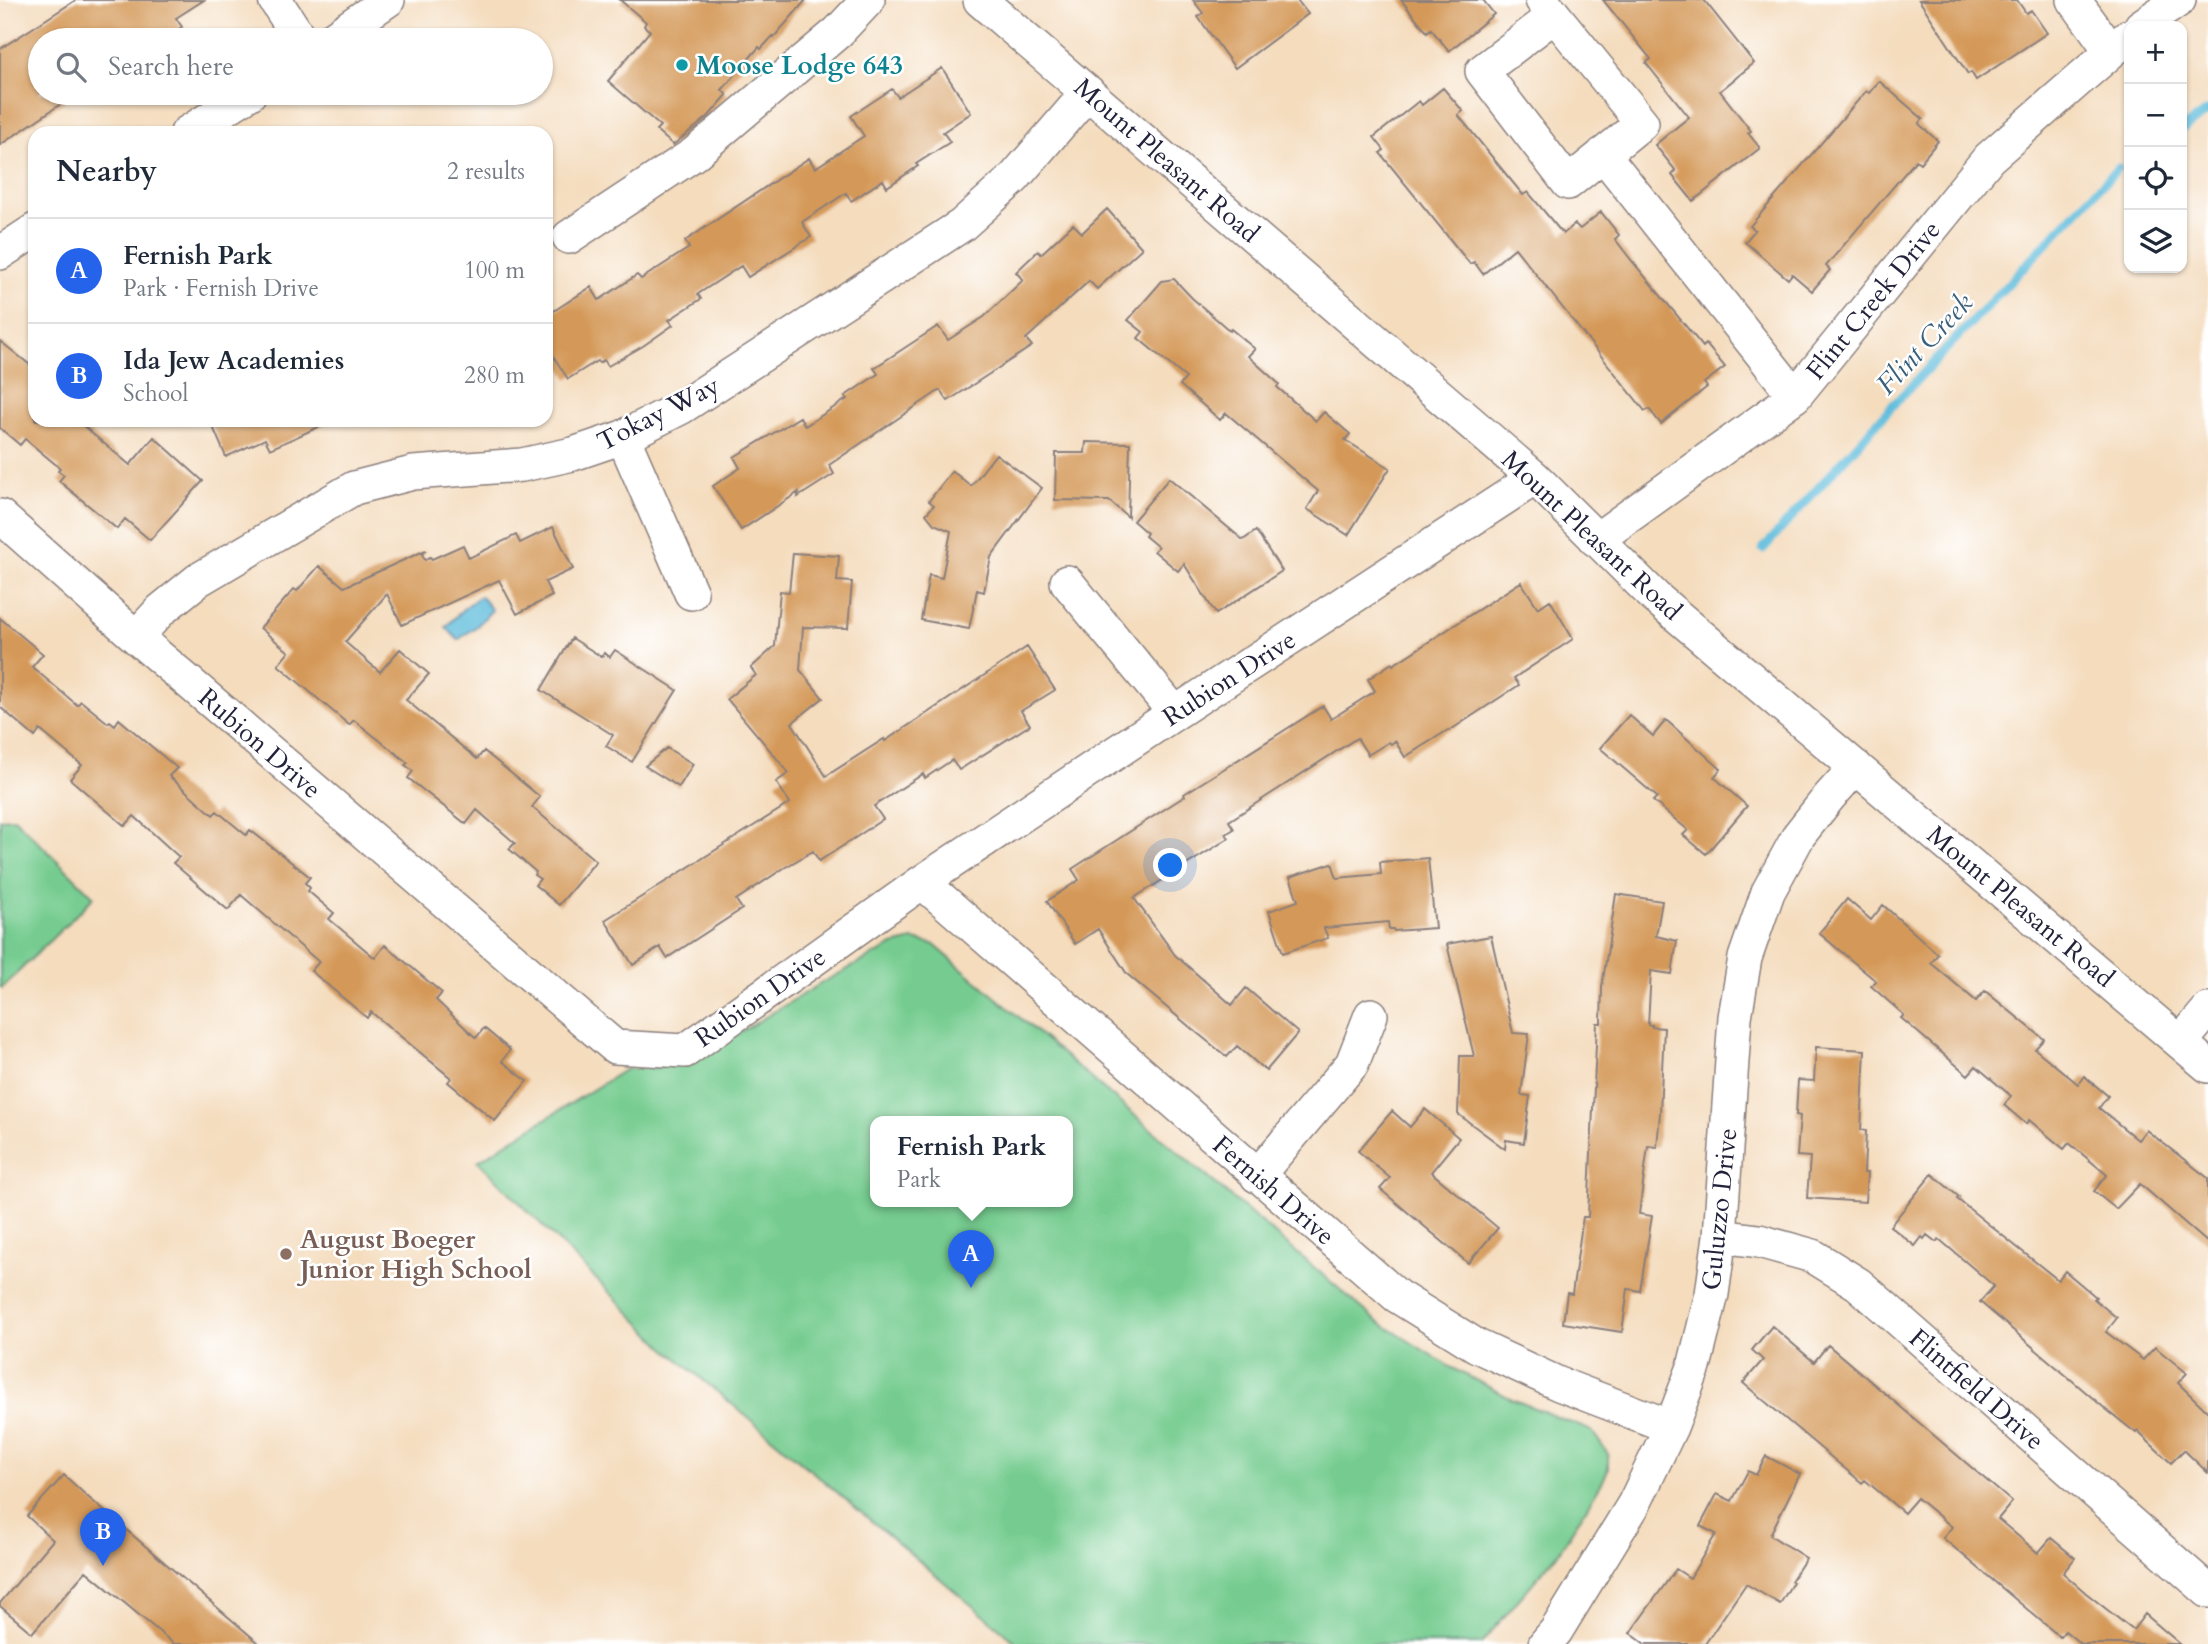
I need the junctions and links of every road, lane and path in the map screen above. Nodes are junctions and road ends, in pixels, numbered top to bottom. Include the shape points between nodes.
1 (275, 0) edge
2 (388, 0) edge
3 (867, 0) edge
4 (980, 0) edge
5 (2074, 0) edge
6 (2179, 0) edge
7 (1548, 8) edge
8 (2148, 21) edge
9 (293, 28) edge
10 (347, 28) edge
11 (2120, 43) edge
12 (1088, 92) junction
13 (231, 105) edge
14 (198, 126) edge
15 (1603, 154) junction
16 (28, 235) edge
17 (569, 237) dead end
18 (0, 253) edge
19 (1795, 396) junction
20 (623, 437) junction
21 (1535, 478) junction
22 (0, 516) edge
23 (1596, 540) junction
24 (1068, 582) dead end
25 (691, 593) dead end
26 (136, 637) junction
27 (1175, 713) junction
28 (1856, 767) junction
29 (922, 882) junction
30 (2208, 1010) edge
31 (1371, 1015) dead end
32 (2181, 1042) junction
33 (2208, 1066) edge
34 (1257, 1175) junction
35 (1720, 1236) junction
36 (1671, 1427) junction
37 (2208, 1591) edge
38 (1545, 1644) edge

1 - 9 street
2 - 10 street
3 - 17 street via 838,32 694,154
4 - 12 street, Mount Pleasant Road
5 - 11 street
6 - 8 street
7 - 15 street via 1642,123
7 - 15 street via 1482,71 1568,183
11 - 19 street, Flint Creek Drive via 1989,158
12 - 20 street, Tokay Way via 1014,178 962,225 682,407
12 - 21 street, Mount Pleasant Road
13 - 14 street
15 - 19 street
16 - 18 street
19 - 23 street, Flint Creek Drive
20 - 25 street
20 - 26 street, Tokay Way via 522,466 413,473 354,488 198,580
21 - 23 street, Mount Pleasant Road
21 - 27 street, Rubion Drive
22 - 26 street, Rubion Drive
23 - 28 street, Mount Pleasant Road via 1655,597
24 - 27 street
26 - 29 street, Rubion Drive via 615,1047 685,1051
27 - 29 street, Rubion Drive
28 - 32 street, Mount Pleasant Road
28 - 35 street, Guluzzo Drive via 1799,835 1768,892 1745,958 1735,1017
29 - 34 street, Fernish Drive
30 - 32 street
31 - 34 street via 1352,1064
32 - 33 street, Mount Pleasant Road
34 - 36 street, Fernish Drive via 1397,1296 1477,1346
35 - 36 street, Guluzzo Drive via 1694,1367
35 - 37 street, Flintfield Drive via 1813,1256 1858,1284
36 - 38 street, Guluzzo Drive via 1634,1504

